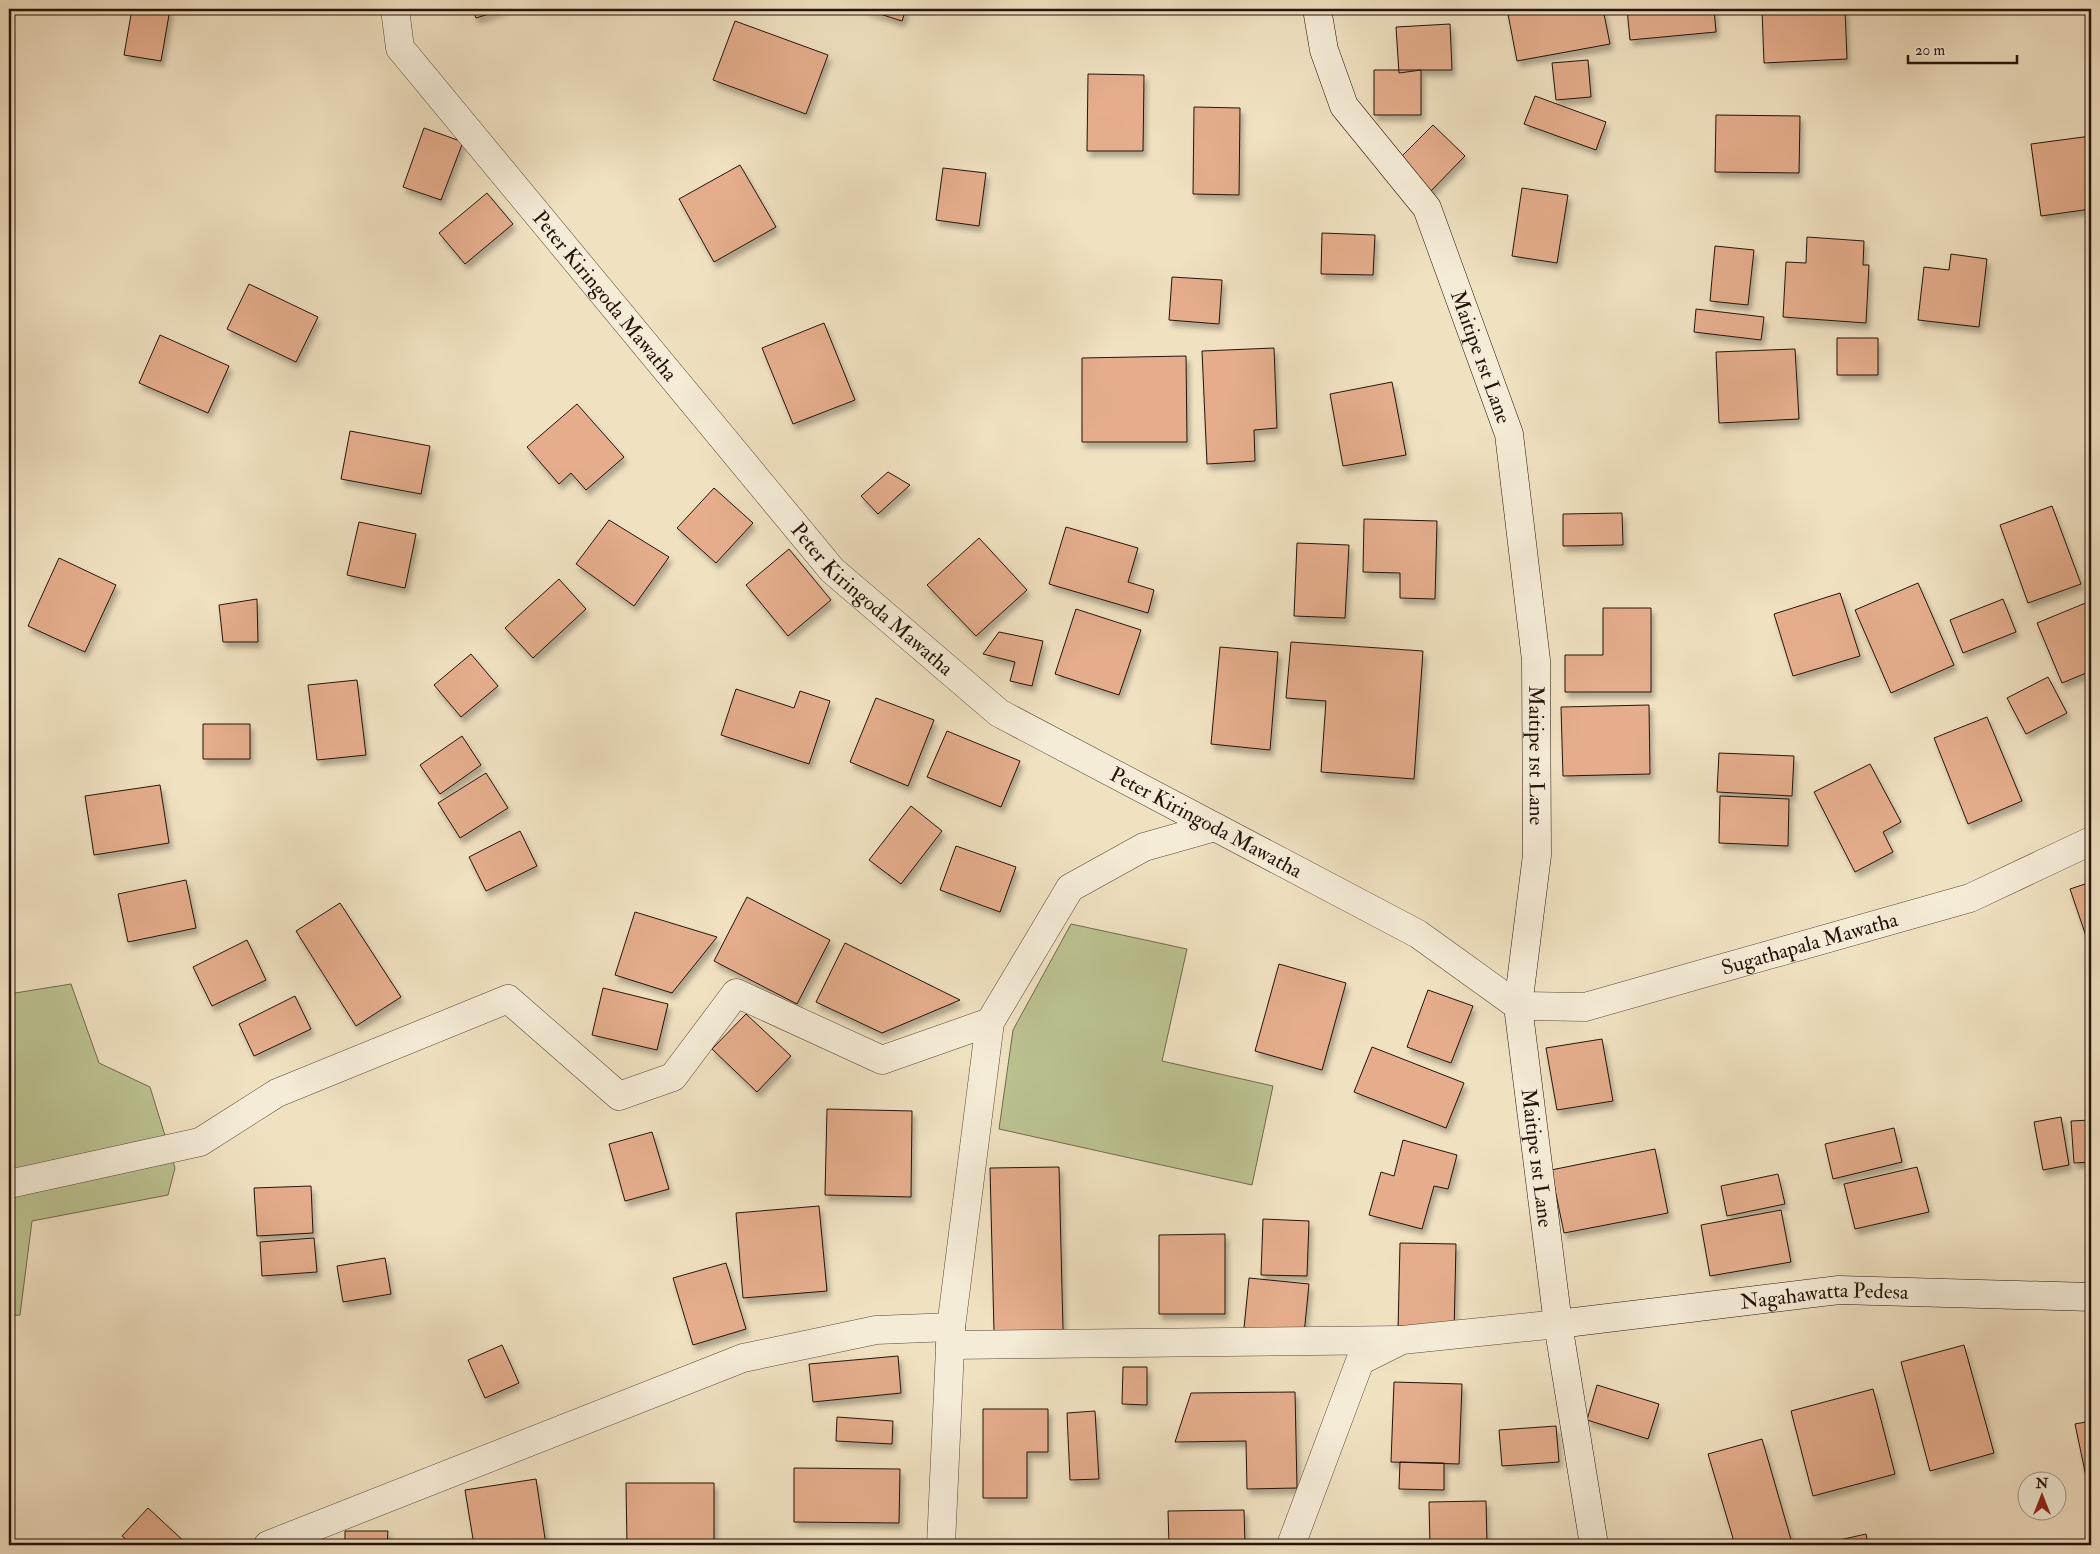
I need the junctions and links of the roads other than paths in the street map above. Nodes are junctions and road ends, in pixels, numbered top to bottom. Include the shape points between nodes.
1 (395, 9) edge
2 (1317, 9) edge
3 (1215, 827) junction
4 (2091, 841) edge
5 (1518, 1006) junction
6 (990, 1022) junction
7 (9, 1184) edge
8 (2091, 1297) edge
9 (1558, 1324) junction
10 (951, 1336) junction
11 (1402, 1340) junction
12 (268, 1545) edge
13 (941, 1545) edge
14 (1291, 1545) edge
15 (1594, 1545) edge

1 - 3 street, Peter Kiringoda Mawatha via 400,48 832,570 1000,713
2 - 5 street, Maitipe 1st Lane via 1324,50 1344,106 1427,208 1508,434 1536,660 1537,855
3 - 5 street, Peter Kiringoda Mawatha via 1418,934
3 - 6 street via 1144,847 1070,888
4 - 5 street, Sugathapala Mawatha via 1961,901 1585,1007
5 - 9 street, Maitipe 1st Lane
6 - 7 street via 882,1060 736,993 673,1077 619,1096 508,999 277,1093 200,1142
6 - 10 street
8 - 9 street, Nagahawatta Pedesa via 1839,1290
9 - 11 street, Nagahawatta Pedesa
9 - 15 street, Maitipe 1st Lane
10 - 11 street, Nagahawatta Pedesa
10 - 12 street, Nagahawatta Pedesa via 876,1330 742,1358
10 - 13 street
11 - 14 street via 1360,1361

